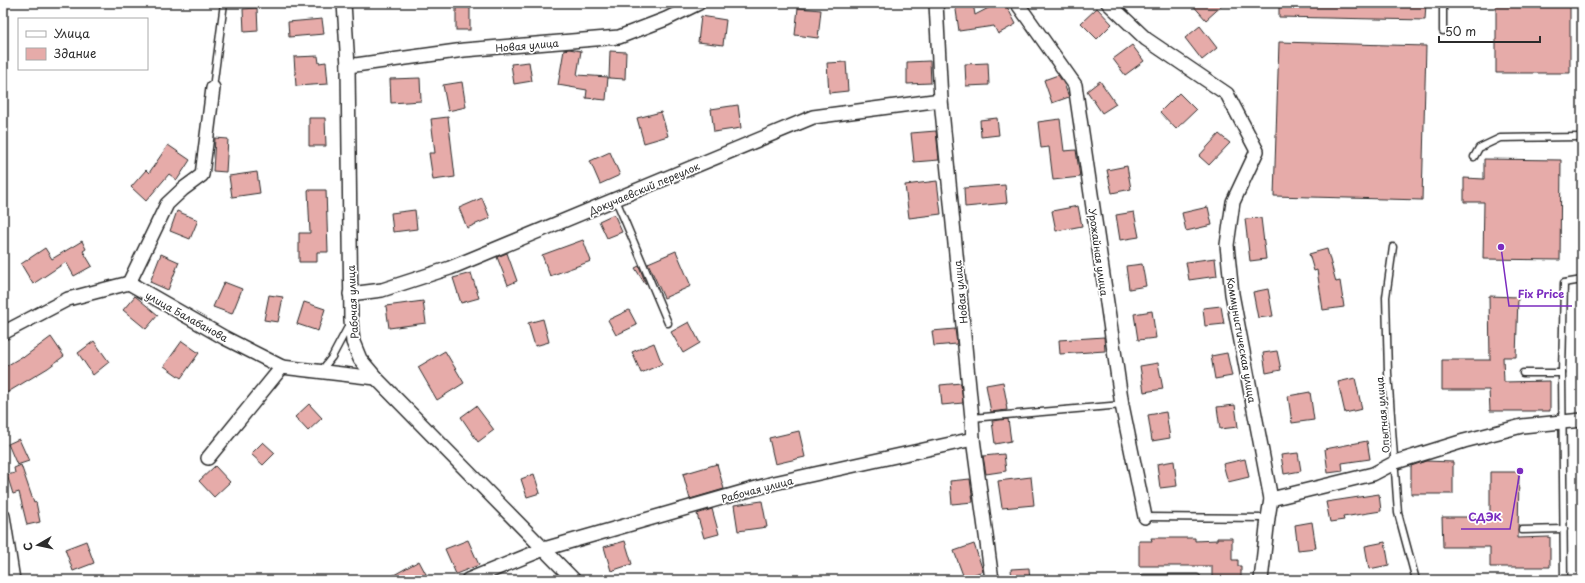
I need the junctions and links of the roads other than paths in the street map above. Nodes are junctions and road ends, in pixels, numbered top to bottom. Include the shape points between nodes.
1 (224, 3) edge
2 (344, 3) edge
3 (699, 3) edge
4 (936, 3) edge
5 (1017, 3) edge
6 (1108, 3) edge
7 (1443, 3) edge
8 (1443, 31) dead end
9 (348, 66) junction
10 (213, 88) joint
11 (941, 100) junction
12 (1582, 137) edge
13 (1474, 157) dead end
14 (616, 200) junction
15 (1393, 247) dead end
16 (1582, 280) edge
17 (129, 283) junction
18 (350, 294) junction
19 (351, 320) junction
20 (668, 323) dead end
21 (3, 333) edge
22 (282, 367) junction
23 (320, 371) junction
24 (1523, 373) dead end
25 (1562, 373) junction
26 (376, 378) junction
27 (1122, 405) junction
28 (972, 418) junction
29 (1582, 420) edge
30 (1563, 423) junction
31 (973, 439) junction
32 (208, 458) dead end
33 (1396, 462) junction
34 (1272, 499) junction
35 (3, 516) edge
36 (1145, 517) joint
37 (1268, 518) junction
38 (1564, 529) junction
39 (1522, 530) dead end
40 (544, 549) junction
41 (1144, 578) dead end
42 (13, 580) edge
43 (468, 580) edge
44 (574, 580) edge
45 (992, 580) edge
46 (1197, 580) edge
47 (1261, 580) edge
48 (1416, 580) edge
49 (1564, 580) edge

1 - 10 lane
2 - 9 street, Рабочая улица
3 - 9 street, Новая улица via 619,37 464,50
4 - 11 street, Новая улица
5 - 27 street, Урожайная улица via 1075,86
6 - 34 street, Коммунистическая улица via 1146,39 1227,94 1257,151 1233,202 1227,245 1232,294
7 - 8 lane
9 - 18 street, Рабочая улица
10 - 17 street via 202,175 167,204
11 - 14 street, Докучаевский переулок via 813,117
11 - 28 street, Новая улица
12 - 13 lane via 1500,138 1479,148
14 - 18 street, Докучаевский переулок via 450,268 382,290
14 - 20 lane
15 - 33 lane, Опытная улица via 1386,297 1388,373
16 - 25 lane via 1564,283
17 - 21 street via 68,300
17 - 22 street, улица Балабанова via 225,338
18 - 19 street, Рабочая улица
19 - 23 lane via 332,357
19 - 26 street, Рабочая улица via 353,342 360,359
22 - 23 street, улица Балабанова
22 - 32 street
23 - 26 street, улица Балабанова
24 - 25 lane
25 - 30 lane
26 - 40 street, Рабочая улица
27 - 28 lane
27 - 36 street, Урожайная улица
28 - 31 street, Новая улица
29 - 30 street
30 - 33 street via 1522,426
30 - 38 lane
31 - 40 street, Рабочая улица via 774,483
31 - 45 street, Новая улица
33 - 34 street via 1373,474
33 - 48 lane, Опытная улица via 1398,512
34 - 37 street, Коммунистическая улица
35 - 42 street
36 - 37 lane
37 - 47 street, Коммунистическая улица
38 - 39 lane
38 - 49 lane
40 - 43 street, Рабочая улица
40 - 44 street, Рабочая улица
41 - 46 lane

